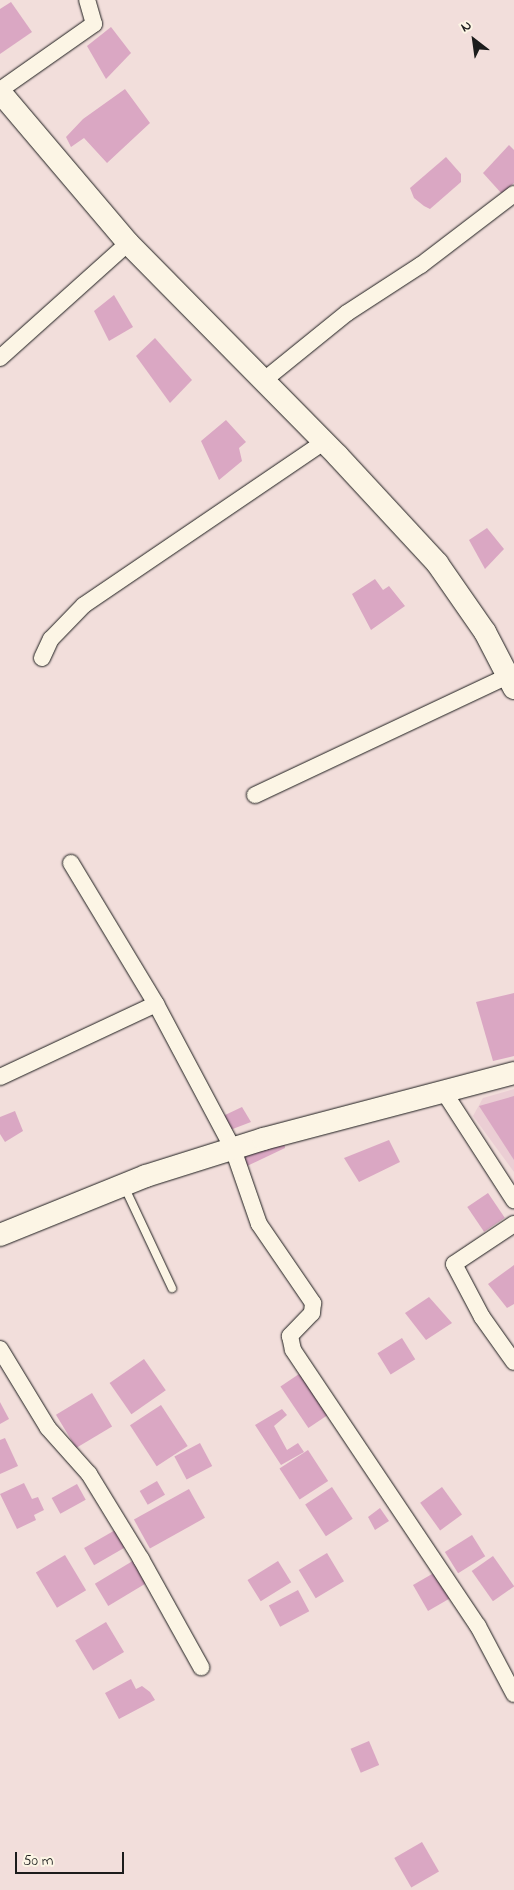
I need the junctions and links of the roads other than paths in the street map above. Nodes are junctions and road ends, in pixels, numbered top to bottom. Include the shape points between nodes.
1 (87, 0) edge
2 (0, 91) edge
3 (514, 194) edge
4 (128, 243) junction
5 (0, 358) edge
6 (263, 382) junction
7 (324, 442) junction
8 (42, 658) dead end
9 (511, 682) edge
10 (255, 795) dead end
11 (72, 863) dead end
12 (156, 1004) junction
13 (514, 1073) edge
14 (0, 1077) edge
15 (444, 1092) junction
16 (233, 1149) junction
17 (123, 1184) junction
18 (514, 1200) edge
19 (514, 1224) edge
20 (0, 1236) edge
21 (172, 1288) dead end
22 (0, 1349) edge
23 (514, 1362) edge
24 (201, 1667) dead end
25 (514, 1694) edge

1 - 2 street via 94,24
2 - 4 street
3 - 6 street via 421,265 347,313
4 - 5 street
4 - 6 street
6 - 7 street
7 - 8 street via 84,604 57,632
7 - 9 street via 437,562 475,616
9 - 10 street
11 - 12 street
12 - 14 street
12 - 16 street
13 - 15 street
15 - 16 street
15 - 18 street
16 - 17 street
16 - 25 street via 259,1224 313,1303 312,1313 290,1336 293,1350 478,1626
17 - 20 street
17 - 21 lane
19 - 23 street via 454,1264 482,1317
22 - 24 street via 48,1428 89,1474

